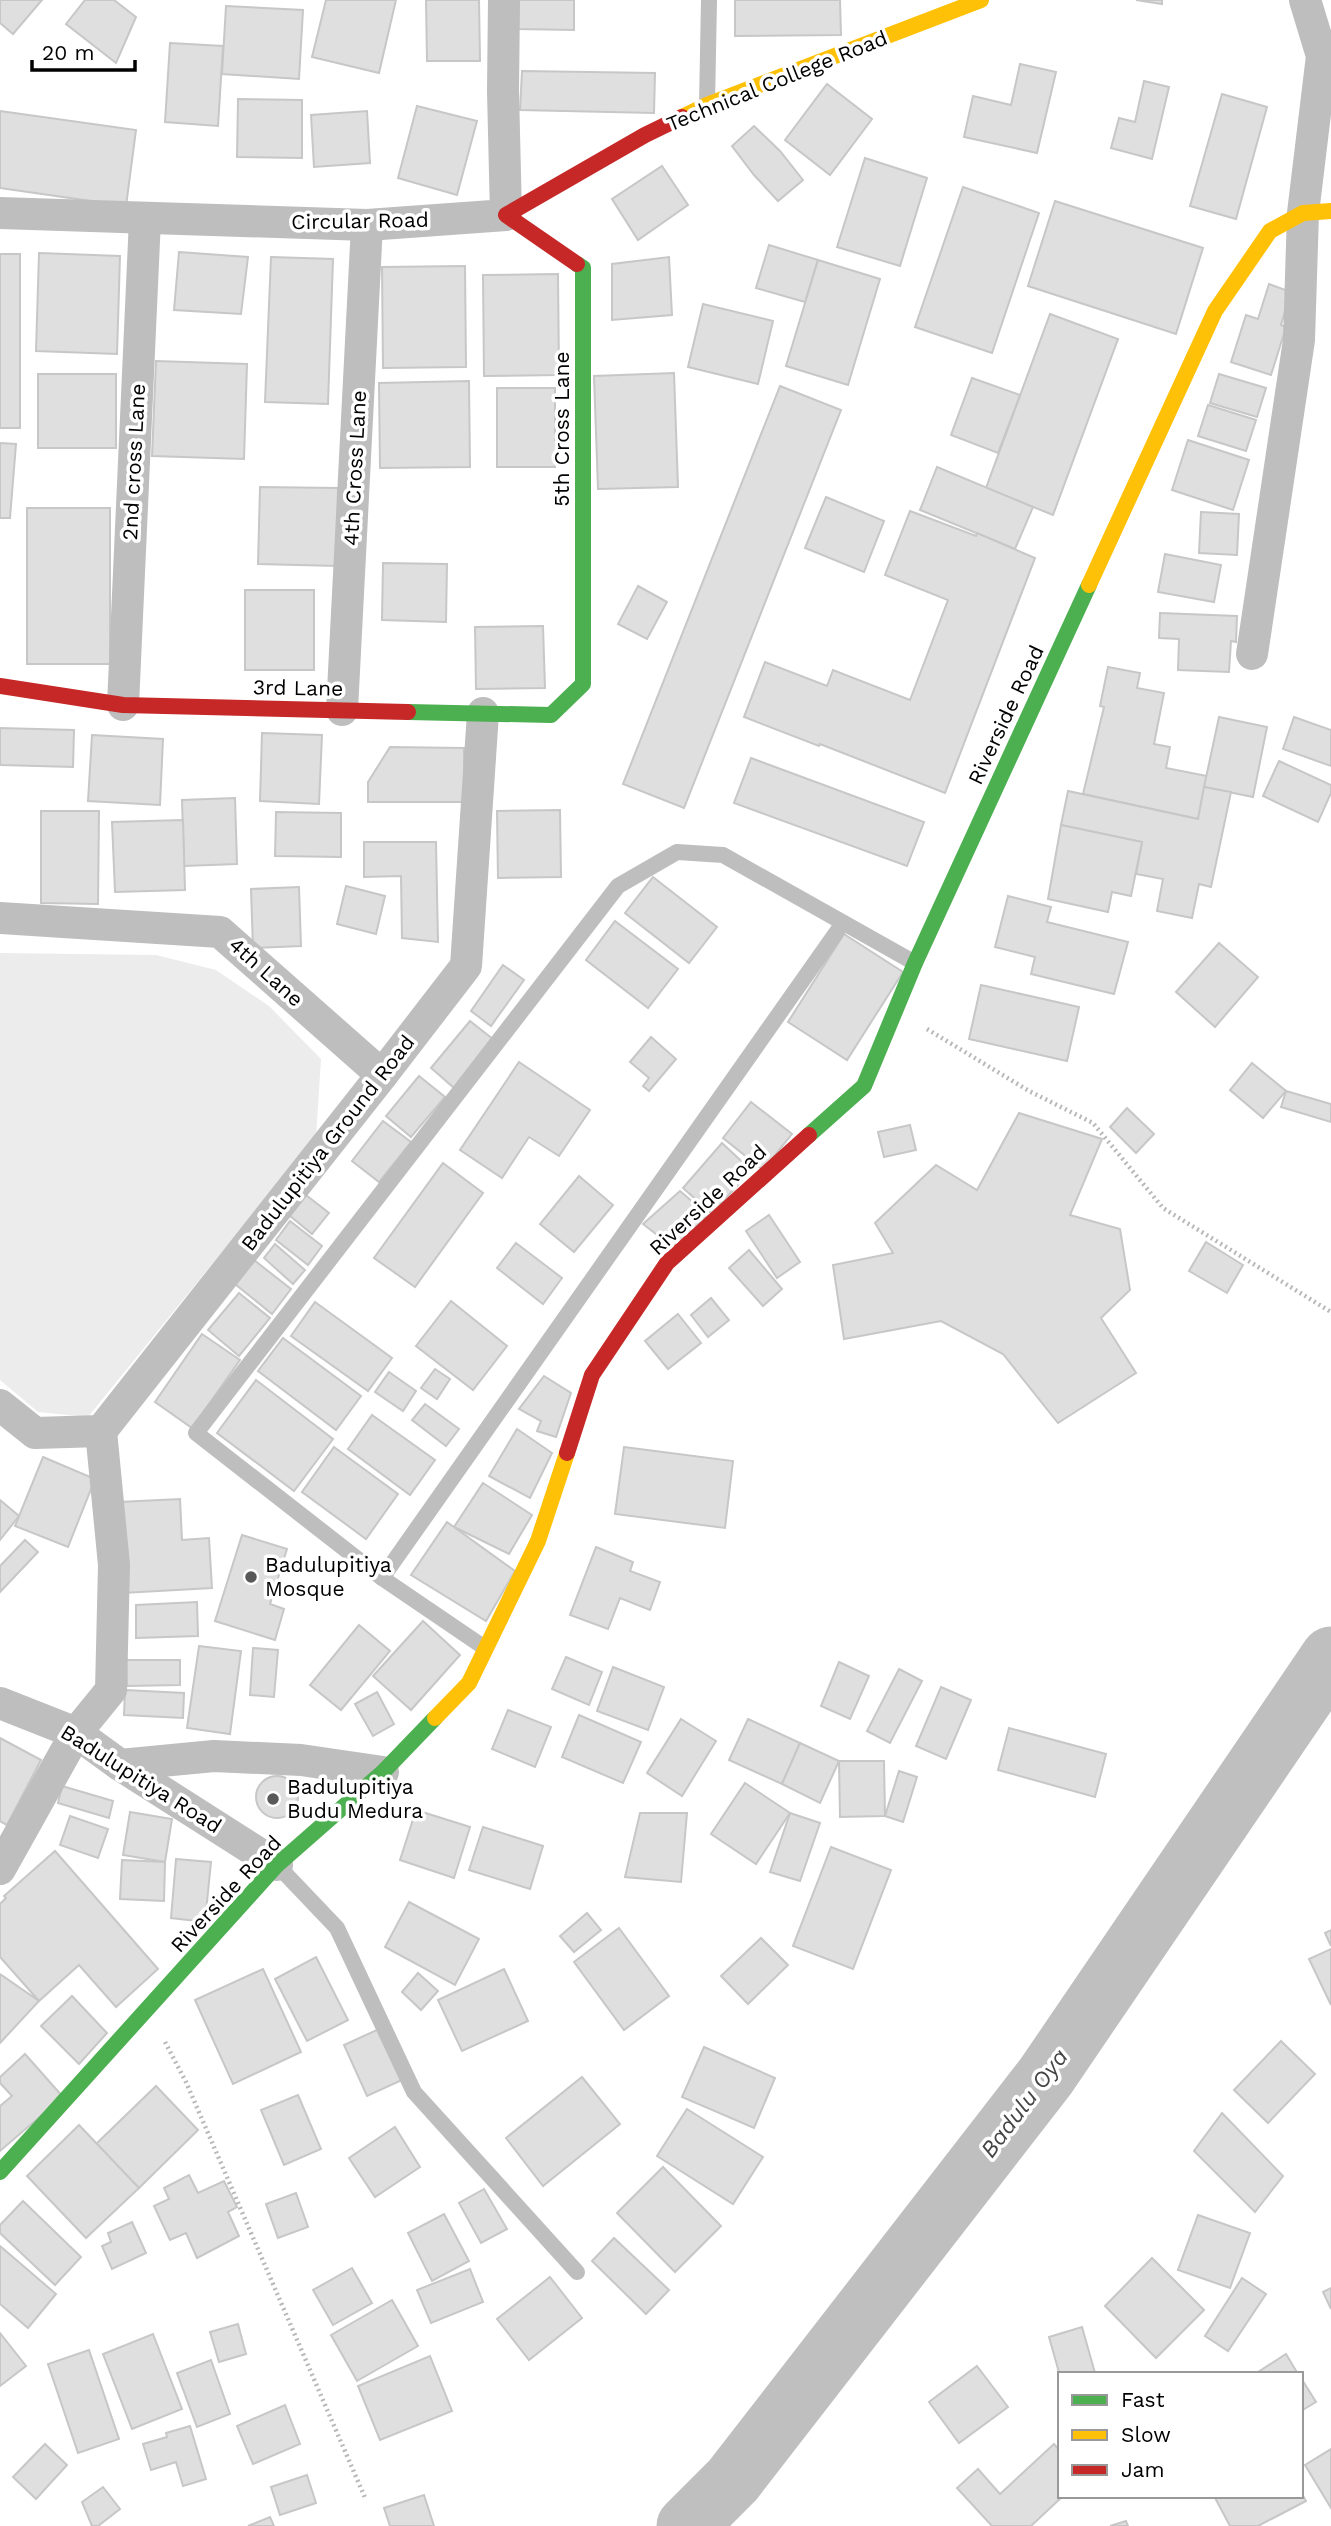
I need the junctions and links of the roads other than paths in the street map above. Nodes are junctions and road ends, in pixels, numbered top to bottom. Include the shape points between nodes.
1 (503, 0) edge
2 (709, 0) edge
3 (981, 0) edge
4 (1305, 0) edge
5 (707, 105) junction
6 (1317, 212) edge
7 (0, 213) edge
8 (506, 215) junction
9 (145, 219) junction
10 (367, 225) junction
11 (1252, 654) dead end
12 (583, 684) joint
13 (0, 686) edge
14 (123, 705) junction
15 (342, 710) junction
16 (483, 713) junction
17 (0, 918) edge
18 (843, 922) junction
19 (915, 963) junction
20 (382, 1075) junction
21 (0, 1405) edge
22 (101, 1431) junction
23 (382, 1578) junction
24 (486, 1648) junction
25 (0, 1703) edge
26 (76, 1733) junction
27 (120, 1765) junction
28 (383, 1772) junction
29 (277, 1865) junction
30 (0, 1869) edge
31 (0, 2172) edge
32 (577, 2272) dead end

1 - 8 street
2 - 5 lane
3 - 5 street, Technical College Road
4 - 6 street via 1322,56
5 - 8 street, Technical College Road
6 - 11 street
6 - 19 street, Riverside Road via 1270,232 1215,311
7 - 9 street, Circular Road
8 - 10 street, Circular Road
8 - 12 street, 5th Cross Lane via 583,268
9 - 10 street, Circular Road
9 - 14 street, 2nd cross Lane
10 - 15 street, 4th Cross Lane
12 - 16 street, 3rd Lane via 551,715
13 - 14 street, 3rd Lane
14 - 15 street, 3rd Lane
15 - 16 street, 3rd Lane
16 - 20 street, Badulupitiya Ground Road via 466,966
17 - 20 street, 4th Lane via 220,932
18 - 19 lane
18 - 23 lane
18 - 23 lane via 723,855 677,852 618,886 196,1433
19 - 24 street, Riverside Road via 864,1086 667,1263 592,1376 538,1541
20 - 22 street, Badulupitiya Ground Road
21 - 22 street via 35,1433
22 - 26 street via 114,1565 111,1690
23 - 24 lane
24 - 28 street, Riverside Road via 469,1683
25 - 26 street, Badulupitiya Road
26 - 27 street, Badulupitiya Road
26 - 30 street
27 - 28 street via 214,1756 302,1760
27 - 29 street, Badulupitiya Road
28 - 29 street, Riverside Road
29 - 31 street, Riverside Road
29 - 32 lane via 337,1928 414,2092

